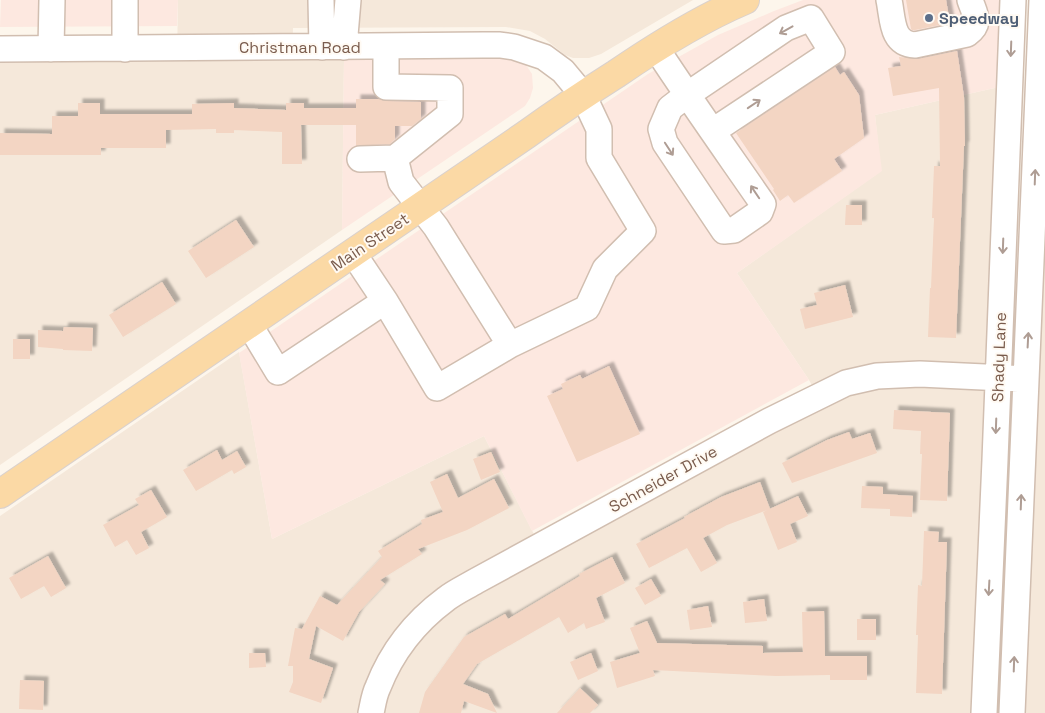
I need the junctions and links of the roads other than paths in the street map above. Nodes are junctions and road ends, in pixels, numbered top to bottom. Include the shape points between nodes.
1 (52, 0) edge
2 (125, 0) edge
3 (321, 0) edge
4 (348, 0) edge
5 (746, 0) edge
6 (889, 0) edge
7 (970, 0) edge
8 (1012, 11) edge
9 (1041, 12) edge
10 (386, 46) junction
11 (333, 47) junction
12 (126, 48) junction
13 (656, 48) junction
14 (51, 49) junction
15 (0, 50) edge
16 (583, 95) junction
17 (687, 95) junction
18 (714, 131) junction
19 (360, 158) dead end
20 (395, 158) junction
21 (420, 207) junction
22 (1005, 215) junction
23 (1039, 215) edge
24 (354, 253) junction
25 (385, 301) junction
26 (249, 324) junction
27 (510, 345) junction
28 (998, 378) junction
29 (1026, 379) junction
30 (0, 494) edge
31 (371, 713) edge
32 (984, 713) edge
33 (1012, 713) edge

1 - 14 street
2 - 12 street
3 - 11 street
4 - 11 street
5 - 13 main road, Main Street
6 - 7 street via 896,35 908,45 967,34 974,29 976,20
8 - 9 street
8 -> 22 street, Shady Lane
23 -> 9 street, Shady Lane
10 - 11 street, Christman Road
10 - 16 street, Christman Road via 483,45 514,48 544,57 563,71
10 - 20 street via 386,87 450,88 450,114
11 - 12 street, Christman Road
12 - 14 street, Christman Road
13 - 16 main road, Main Street
13 - 17 street
14 - 15 street, Christman Road
16 - 21 main road, Main Street
16 - 27 street, Christman Road via 599,129 599,158 643,231 605,269 587,308
17 - 18 street
17 -> 18 street via 670,108 661,129 665,143 724,231 734,230 760,212 763,204
18 -> 17 street via 832,52 811,18 786,28
19 - 20 street
20 - 21 street via 401,182
21 - 24 main road, Main Street
21 - 27 street
22 - 23 street
22 -> 28 street, Shady Lane
29 -> 23 street, Shady Lane
24 - 25 street
24 - 26 main road, Main Street
25 - 26 street via 278,372
25 - 27 street via 437,388
26 - 30 main road, Main Street
28 - 29 street, Schneider Drive
28 - 31 street, Schneider Drive via 920,374 877,376 846,383 769,421 447,598 408,633 392,655 377,688
28 -> 32 street, Shady Lane
33 -> 29 street, Shady Lane

